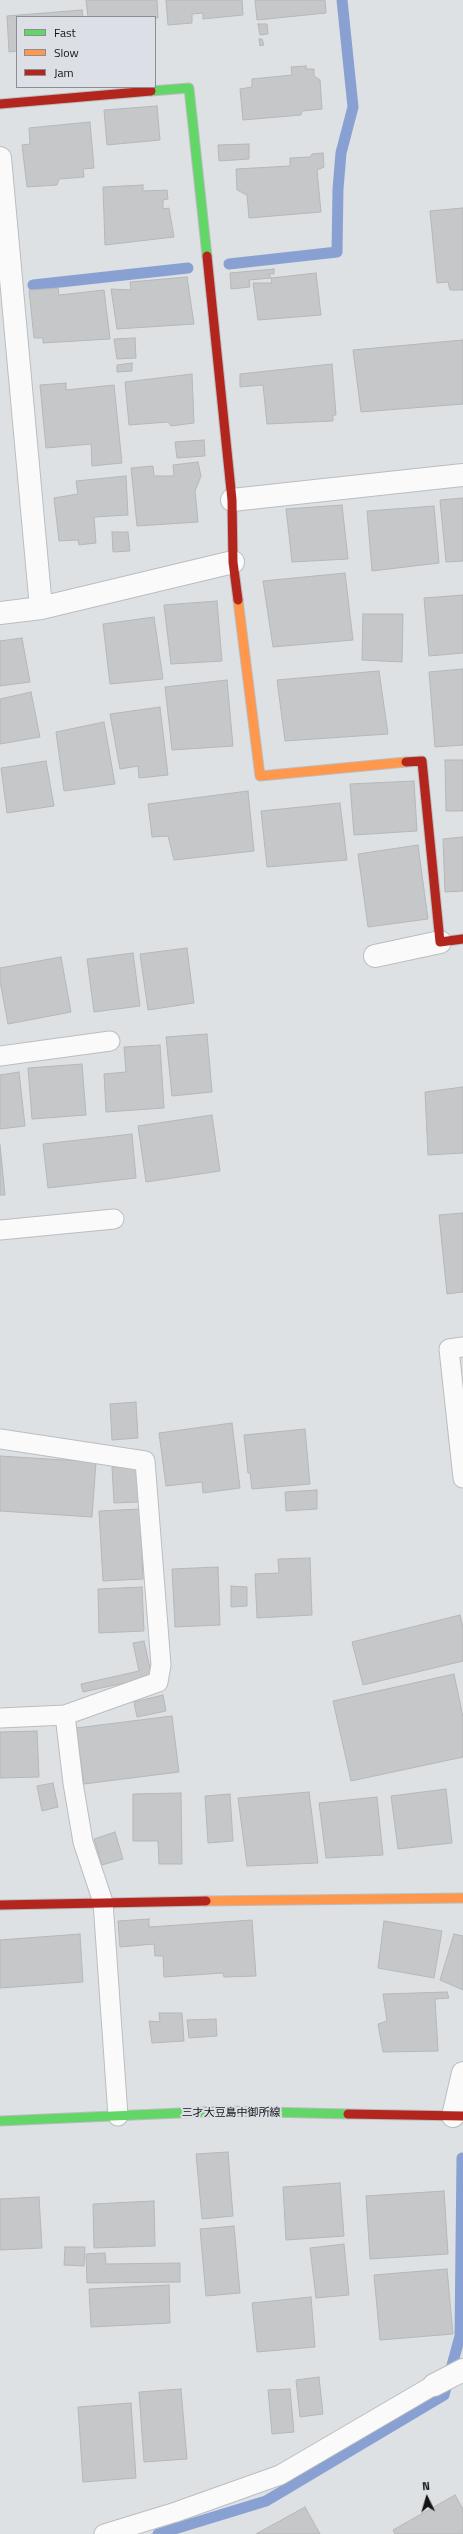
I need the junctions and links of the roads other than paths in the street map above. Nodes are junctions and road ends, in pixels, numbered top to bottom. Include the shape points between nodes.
1 (0, 104) edge
2 (0, 158) edge
3 (463, 475) edge
4 (232, 500) junction
5 (233, 562) junction
6 (41, 608) junction
7 (0, 613) edge
8 (463, 939) edge
9 (440, 942) junction
10 (375, 956) dead end
11 (110, 1041) dead end
12 (0, 1056) edge
13 (114, 1219) dead end
14 (0, 1230) edge
15 (463, 1347) edge
16 (0, 1439) edge
17 (463, 1478) edge
18 (65, 1715) junction
19 (0, 1718) edge
20 (463, 1898) edge
21 (103, 1902) junction
22 (0, 1905) edge
23 (463, 2073) edge
24 (118, 2116) junction
25 (458, 2116) edge
26 (0, 2121) edge
27 (463, 2370) edge
28 (434, 2385) joint
29 (104, 2534) edge

1 - 4 street via 189,88
2 - 6 street
3 - 4 street
4 - 5 street
5 - 6 street
5 - 9 street via 260,776 422,761
6 - 7 street
8 - 9 street
9 - 10 street
11 - 12 lane
13 - 14 lane
15 - 17 lane via 449,1349
16 - 18 lane via 145,1461 161,1666 158,1682
18 - 19 lane
18 - 21 lane via 73,1783 84,1842
20 - 21 street
21 - 22 street
21 - 24 lane
23 - 25 street
24 - 25 street, 三才大豆島中御所線 via 225,2111
24 - 26 street, 三才大豆島中御所線
27 - 28 street
28 - 29 lane via 280,2475 176,2512

